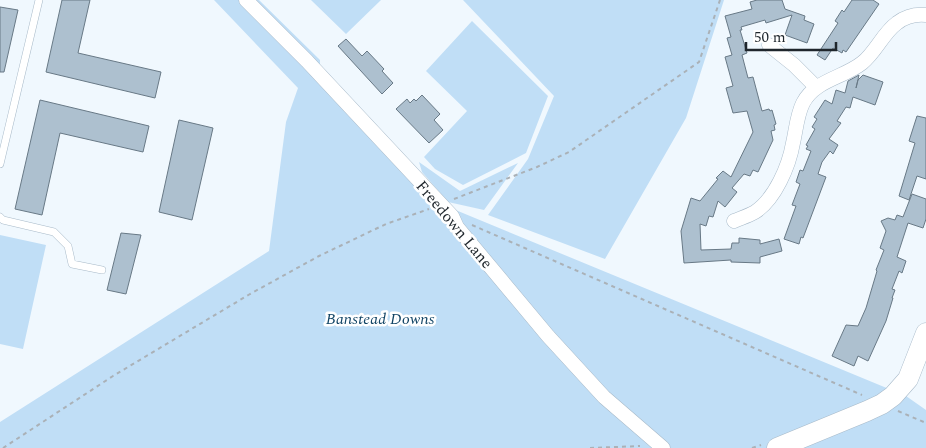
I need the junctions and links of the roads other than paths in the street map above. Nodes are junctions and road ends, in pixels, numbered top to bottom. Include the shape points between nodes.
1 (39, 0) edge
2 (246, 0) edge
3 (926, 15) edge
4 (769, 45) dead end
5 (816, 87) junction
6 (0, 164) edge
7 (0, 217) edge
8 (734, 221) dead end
9 (102, 270) dead end
10 (926, 333) edge
11 (922, 356) edge
12 (661, 447) edge
13 (777, 448) edge

1 - 6 lane
2 - 12 street, Freedown Lane via 452,216 548,336 604,396
3 - 5 street via 909,16 898,22 864,61
4 - 5 street
5 - 8 street via 803,102 791,158 778,183 756,211
7 - 9 lane via 54,232 68,246 72,264
10 - 11 main road
11 - 13 main road via 904,383 882,404

